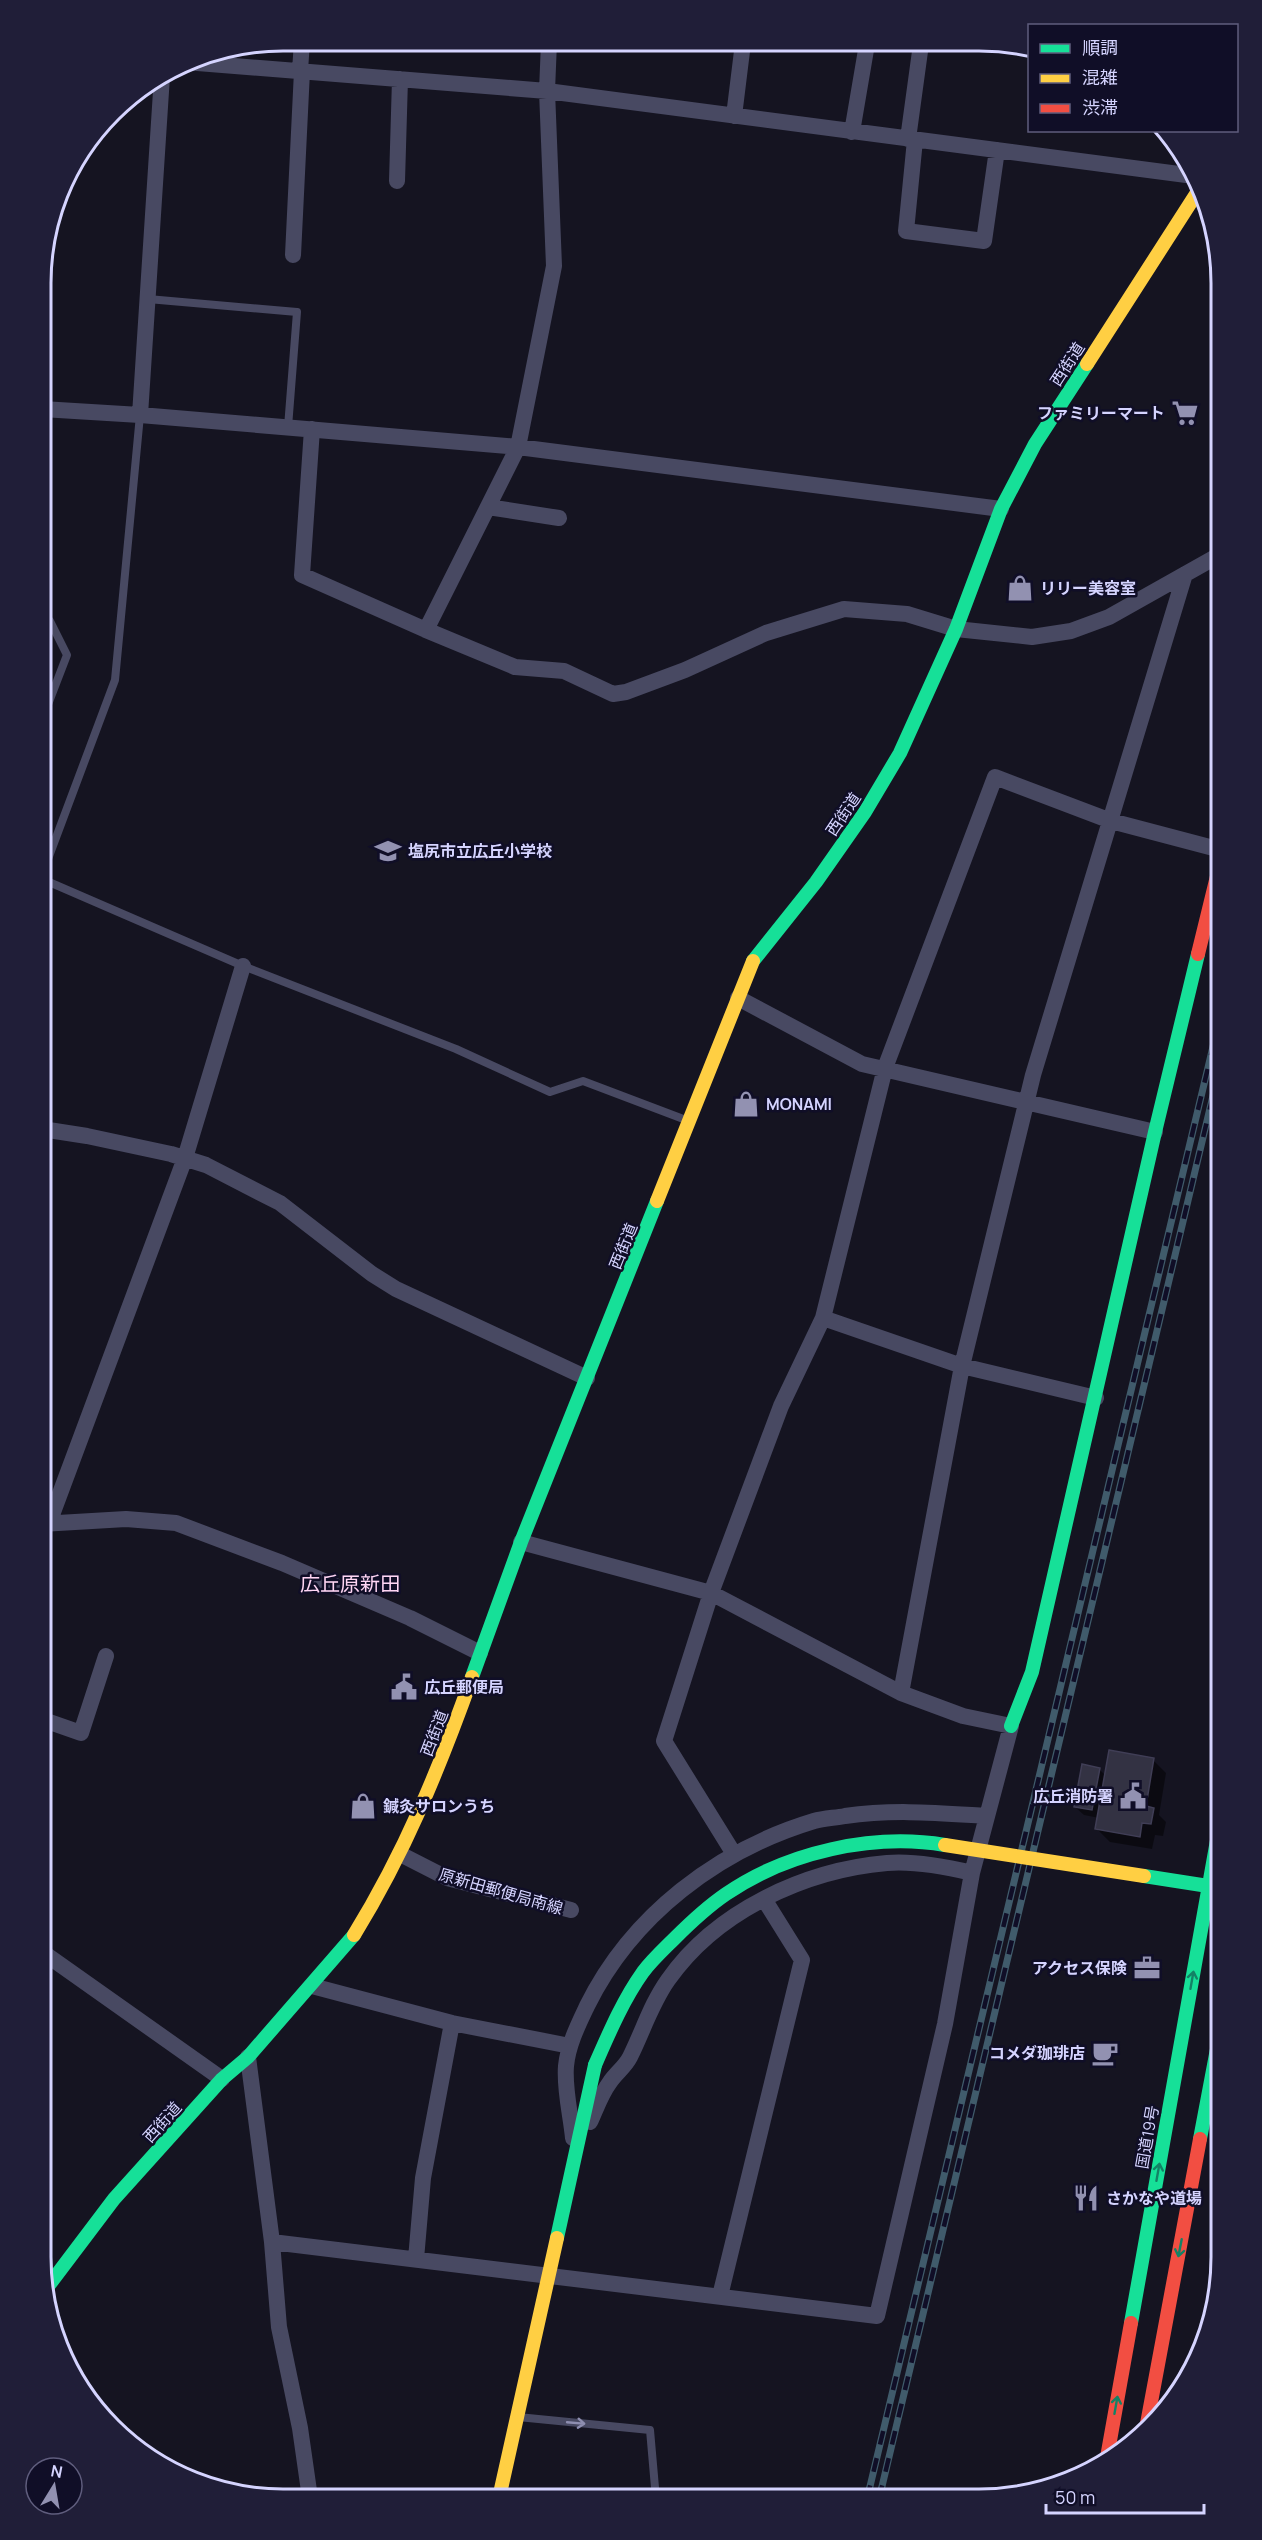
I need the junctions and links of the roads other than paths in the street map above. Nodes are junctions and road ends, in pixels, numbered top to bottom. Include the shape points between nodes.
1 (302, 51) edge
2 (549, 51) edge
3 (742, 51) edge
4 (866, 51) edge
5 (920, 51) edge
6 (206, 64) edge
7 (301, 71) junction
8 (400, 79) junction
9 (161, 85) edge
10 (547, 91) junction
11 (734, 116) junction
12 (852, 132) junction
13 (912, 139) junction
14 (997, 150) junction
15 (1184, 175) edge
16 (397, 181) dead end
17 (1194, 197) edge
18 (293, 255) dead end
19 (148, 299) junction
20 (51, 409) edge
21 (140, 414) junction
22 (288, 428) junction
23 (312, 429) junction
24 (518, 447) junction
25 (488, 507) junction
26 (1001, 509) junction
27 (559, 518) dead end
28 (1211, 560) edge
29 (1185, 574) junction
30 (51, 623) edge
31 (956, 629) junction
32 (426, 630) junction
33 (51, 697) edge
34 (1111, 821) junction
35 (1211, 847) edge
36 (51, 853) edge
37 (51, 881) edge
38 (1211, 901) edge
39 (243, 966) junction
40 (738, 998) junction
41 (885, 1068) junction
42 (1028, 1101) junction
43 (691, 1122) junction
44 (51, 1130) edge
45 (1155, 1132) junction
46 (185, 1158) junction
47 (823, 1318) junction
48 (963, 1366) junction
49 (587, 1378) junction
50 (1095, 1398) junction
51 (51, 1507) edge
52 (51, 1523) edge
53 (521, 1542) junction
54 (711, 1593) junction
55 (480, 1653) junction
56 (106, 1656) dead end
57 (901, 1694) junction
58 (51, 1722) edge
59 (1011, 1726) junction
60 (986, 1816) junction
61 (400, 1854) junction
62 (734, 1854) junction
63 (972, 1873) junction
64 (1211, 1886) edge
65 (764, 1899) junction
66 (571, 1910) dead end
67 (1211, 1923) edge
68 (51, 1958) edge
69 (312, 1986) junction
70 (452, 2023) junction
71 (570, 2046) junction
72 (248, 2056) junction
73 (222, 2079) junction
74 (1211, 2102) edge
75 (575, 2153) junction
76 (272, 2242) junction
77 (416, 2259) junction
78 (549, 2276) junction
79 (52, 2281) edge
80 (720, 2296) junction
81 (1149, 2415) edge
82 (517, 2417) junction
83 (1109, 2450) edge
84 (309, 2489) edge
85 (502, 2489) edge
86 (655, 2489) edge

1 - 7 street
2 - 10 street
3 - 11 street
4 - 12 street
5 - 13 street
6 - 7 street
7 - 8 street
7 - 18 street
8 - 10 street
8 - 16 street
9 - 19 street
10 - 11 street
10 - 24 street via 554,266
11 - 12 street
12 - 13 street
13 - 14 street
13 - 14 street via 906,231 984,241
14 - 15 street
17 - 26 main road, 西街道 via 1035,444
19 - 21 street
19 - 22 lane via 297,312
20 - 21 street
21 - 22 street
21 - 36 lane via 115,680
22 - 23 street
23 - 24 street
23 - 32 street via 302,575
24 - 25 street
24 - 26 street
25 - 27 street
25 - 32 street
26 - 31 main road, 西街道
28 - 29 street
29 - 31 street via 1109,617 1071,631 1032,638
29 - 34 street
30 - 33 lane via 67,655
31 - 32 street via 907,614 844,609 766,633 685,670 613,694 564,671 514,667
31 - 40 main road, 西街道 via 900,753 816,882 752,962
34 - 35 street
34 - 41 street via 995,777
34 - 42 street
37 - 39 lane
38 - 45 main road
39 - 43 lane via 456,1049 550,1092 583,1081
39 - 46 street
40 - 41 street via 862,1064
40 - 43 main road, 西街道
41 - 42 street
41 - 47 street
42 - 45 street
42 - 48 street
43 - 49 main road, 西街道
44 - 46 street
45 - 50 main road
46 - 49 street via 207,1165 280,1203 396,1289
46 - 51 street
47 - 48 street
47 - 54 street via 781,1406
48 - 50 street
48 - 57 street
49 - 53 main road, 西街道
50 - 59 main road via 1032,1672
52 - 55 street via 126,1519 176,1523 282,1563
53 - 54 street
53 - 55 main road, 西街道
54 - 57 street
54 - 62 street via 664,1741
55 - 61 main road, 西街道 via 450,1739
56 - 58 street via 81,1733
57 - 59 street via 963,1716
59 - 60 street
60 - 62 street via 906,1810 815,1820
60 - 63 street
61 - 66 street, 原新田郵便局南線 via 447,1878
61 - 69 main road, 西街道 via 354,1935
62 - 71 street via 676,1894 632,1938 591,1998
63 - 65 street via 888,1863 835,1871
63 - 80 street via 945,2024 877,2316
64 - 75 main road, bridge via 934,1843 888,1842 823,1850 774,1868 710,1905 644,1971 616,2018 595,2065
65 - 75 street via 717,1929 669,1979 646,2017 629,2060 610,2082
65 - 80 street via 802,1960
83 -> 67 main road, 国道19号
68 - 73 street
69 - 70 street
69 - 72 main road, 西街道
70 - 71 street
70 - 77 street via 423,2178
71 - 75 street via 566,2067
72 - 73 main road, 西街道
72 - 76 street
73 - 79 main road, 西街道 via 114,2199
74 -> 81 main road
75 - 78 main road
76 - 77 street
76 - 84 street via 279,2327
77 - 78 street
78 - 80 street
78 - 82 main road
82 - 85 main road
82 -> 86 lane via 650,2430

